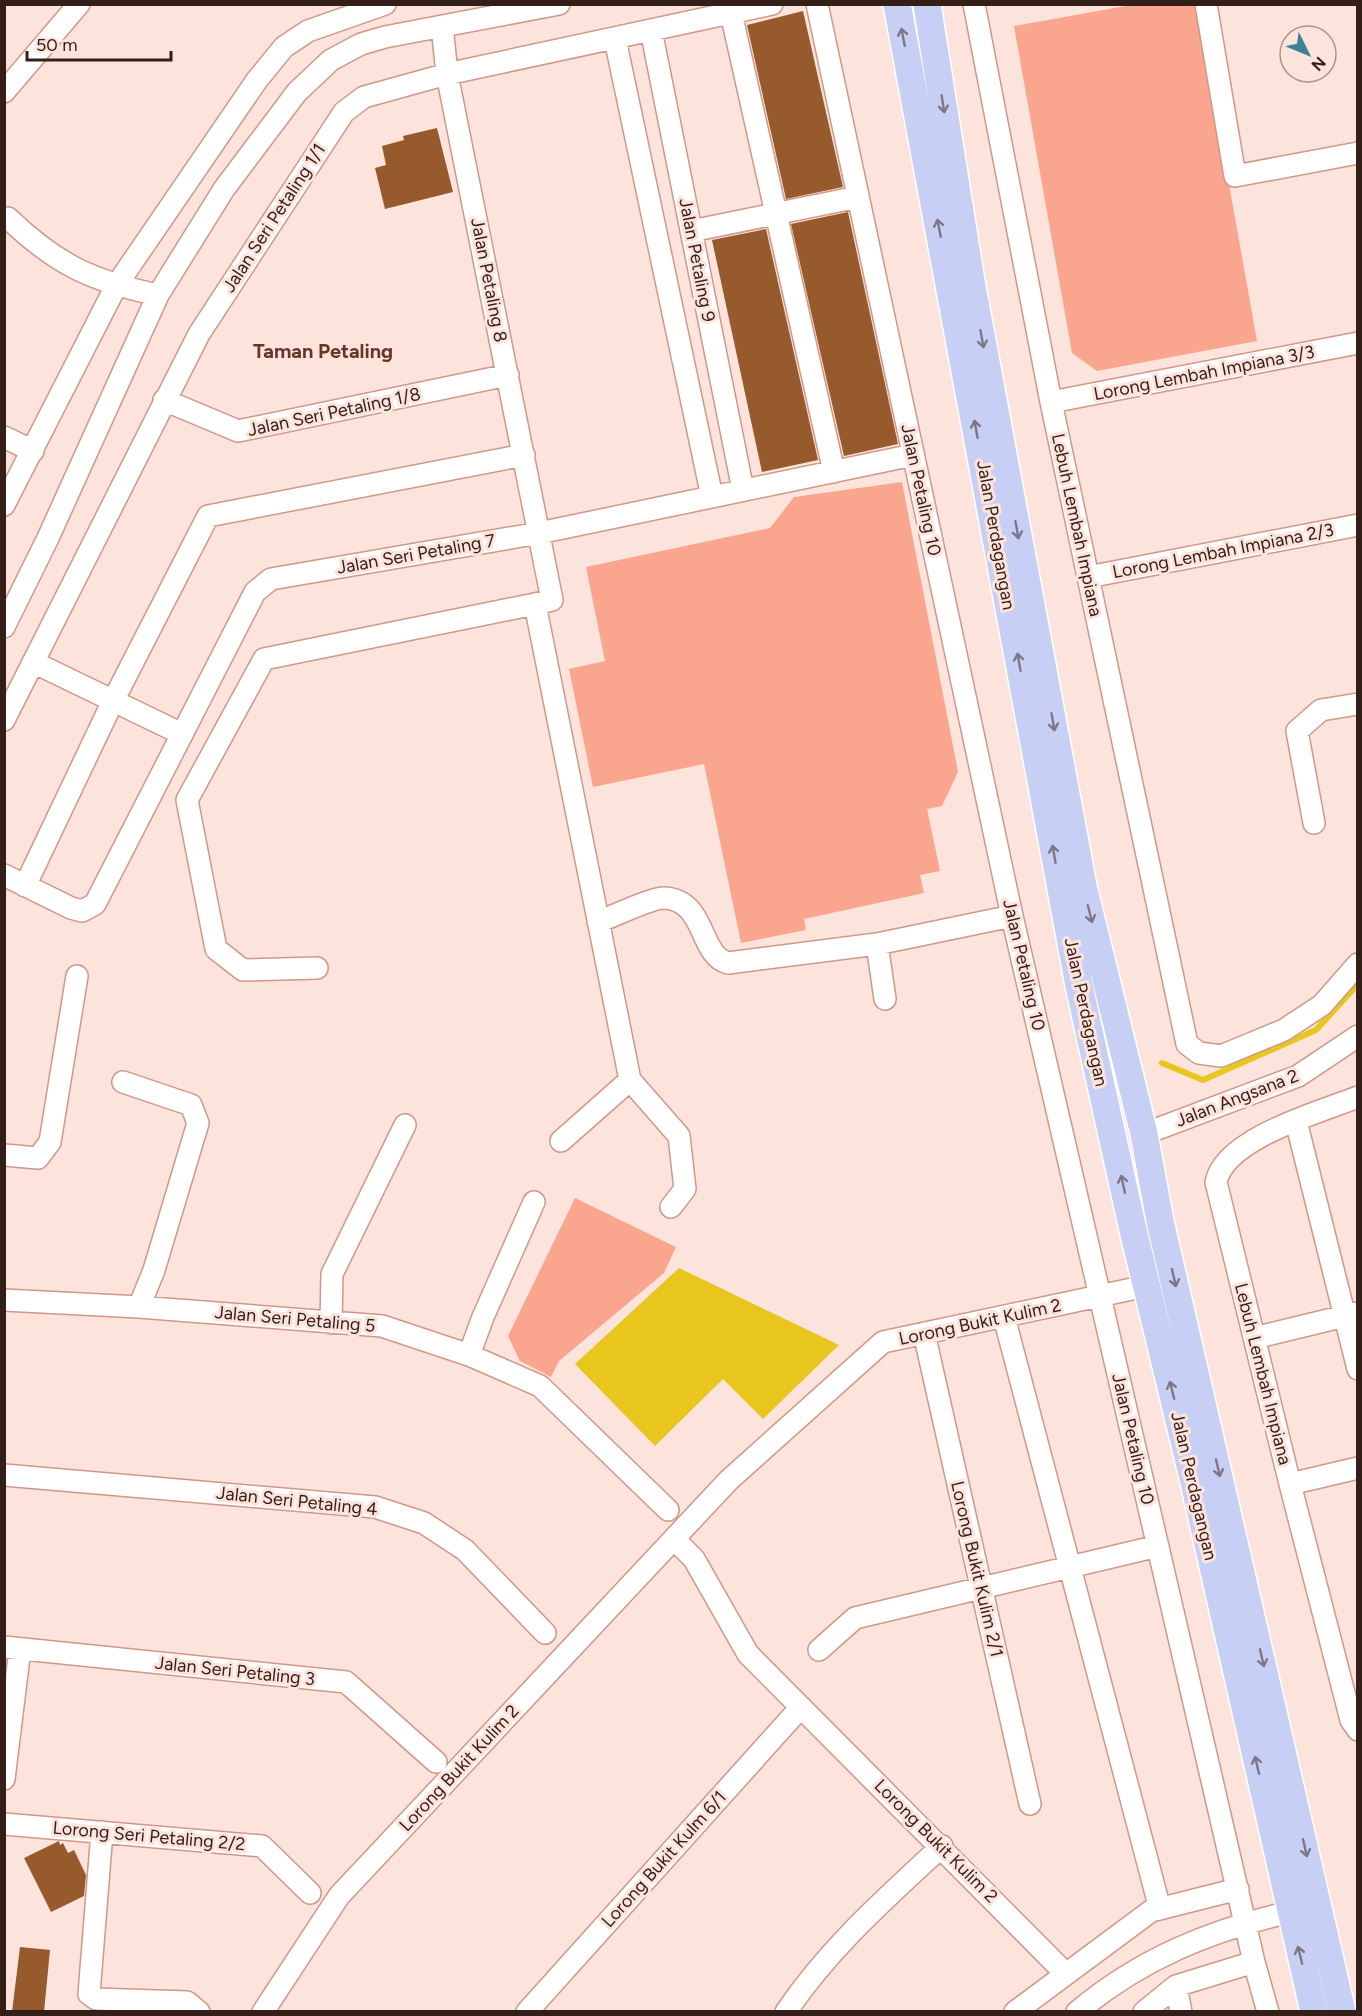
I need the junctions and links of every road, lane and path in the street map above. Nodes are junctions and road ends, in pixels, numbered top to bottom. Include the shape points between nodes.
1 (79, 4) edge
2 (385, 4) edge
3 (559, 4) edge
4 (772, 4) edge
5 (817, 4) edge
6 (897, 4) edge
7 (927, 4) edge
8 (974, 4) edge
9 (1206, 4) edge
10 (731, 13) junction
11 (442, 26) junction
12 (651, 30) junction
13 (615, 39) junction
14 (447, 74) junction
15 (4, 92) edge
16 (1358, 153) edge
17 (858, 197) junction
18 (776, 214) junction
19 (8, 218) dead end
20 (691, 231) junction
21 (116, 286) junction
22 (158, 295) junction
23 (1358, 343) edge
24 (508, 375) junction
25 (164, 400) junction
26 (1051, 402) junction
27 (4, 437) edge
28 (33, 451) junction
29 (524, 455) junction
30 (913, 455) junction
31 (834, 472) junction
32 (743, 490) junction
33 (712, 497) junction
34 (4, 505) edge
35 (1358, 525) edge
36 (539, 532) junction
37 (1088, 577) junction
38 (535, 604) junction
39 (4, 627) edge
40 (33, 662) junction
41 (113, 701) junction
42 (1358, 704) edge
43 (4, 720) edge
44 (182, 734) junction
45 (1314, 823) dead end
46 (4, 875) edge
47 (25, 886) junction
48 (1012, 916) junction
49 (598, 922) junction
50 (876, 944) junction
51 (1358, 964) edge
52 (317, 968) dead end
53 (77, 976) dead end
54 (885, 999) dead end
55 (1356, 1043) edge
56 (630, 1080) junction
57 (123, 1082) dead end
58 (1358, 1097) edge
59 (1296, 1121) junction
60 (405, 1125) dead end
61 (1144, 1134) junction
62 (561, 1141) dead end
63 (4, 1155) edge
64 (534, 1202) dead end
65 (671, 1207) dead end
66 (1146, 1287) junction
67 (1100, 1296) junction
68 (4, 1300) edge
69 (138, 1307) junction
70 (1351, 1315) edge
71 (1004, 1317) junction
72 (331, 1323) junction
73 (924, 1333) junction
74 (1254, 1338) junction
75 (469, 1355) junction
76 (1358, 1369) edge
77 (1358, 1468) edge
78 (4, 1475) edge
79 (1290, 1484) junction
80 (669, 1510) dead end
81 (674, 1539) junction
82 (1158, 1546) junction
83 (1071, 1566) junction
84 (981, 1588) junction
85 (545, 1633) dead end
86 (12, 1648) edge
87 (819, 1650) dead end
88 (801, 1707) junction
89 (1355, 1723) edge
90 (436, 1762) dead end
91 (4, 1779) edge
92 (1030, 1804) dead end
93 (4, 1824) edge
94 (102, 1832) junction
95 (942, 1846) junction
96 (1238, 1889) junction
97 (310, 1893) dead end
98 (1160, 1909) junction
99 (1290, 1912) junction
100 (1246, 1923) junction
101 (1254, 1962) junction
102 (1066, 1974) junction
103 (1176, 1986) junction
104 (199, 2012) edge
105 (263, 2012) edge
106 (527, 2012) edge
107 (786, 2012) edge
108 (1015, 2012) edge
109 (1077, 2012) edge
110 (1144, 2012) edge
111 (1181, 2012) edge
112 (1268, 2012) edge
113 (1314, 2012) edge
114 (1342, 2012) edge

1 - 15 street
2 - 21 street via 308,32 284,47 257,80
3 - 11 street
4 - 10 street, Jalan Seri Petaling 1/1
5 - 17 street, Jalan Petaling 10
66 -> 6 main road, Jalan Perdagangan via 1079,986
7 -> 61 main road, Jalan Perdagangan via 971,281 1083,886
8 - 26 street, Lebuh Lembah Impiana
9 - 16 street via 1235,176
10 - 12 street, Jalan Seri Petaling 1/1
10 - 18 street
11 - 14 street, Jalan Petaling 8
11 - 22 street via 361,44 331,60 297,92 224,189
12 - 13 street, Jalan Seri Petaling 1/1
12 - 20 street, Jalan Petaling 9
13 - 14 street, Jalan Seri Petaling 1/1
13 - 33 street
14 - 24 street, Jalan Petaling 8
14 - 25 street, Jalan Seri Petaling 1/1 via 364,97 344,112 199,334
17 - 18 street
17 - 30 street, Jalan Petaling 10
18 - 20 street
18 - 31 street
19 - 21 street via 50,255
20 - 32 street, Jalan Petaling 9
21 - 22 street
21 - 28 street
22 - 39 street
23 - 26 street, Lorong Lembah Impiana 3/3
24 - 25 street, Jalan Seri Petaling 1/8 via 238,431
24 - 29 street, Jalan Petaling 8
25 - 40 street, Jalan Seri Petaling 1/1
26 - 37 street, Lebuh Lembah Impiana
27 - 28 street
28 - 34 street
29 - 36 street, Jalan Petaling 8
29 - 41 street via 208,516
30 - 31 street, Jalan Seri Petaling 7
30 - 48 street, Jalan Petaling 10
31 - 32 street, Jalan Seri Petaling 7
32 - 33 street, Jalan Seri Petaling 7
33 - 36 street, Jalan Seri Petaling 7
35 - 37 street, Lorong Lembah Impiana 2/3
36 - 38 street, Jalan Petaling 8 via 552,600
36 - 44 street, Jalan Seri Petaling 7 via 263,583
37 - 51 street, Lebuh Lembah Impiana via 1187,1044 1199,1053 1221,1056 1284,1030 1322,1005
38 - 49 street
38 - 52 street via 264,659 187,800 216,949 243,970
40 - 41 street
40 - 43 street, Jalan Seri Petaling 1/1
41 - 44 street
41 - 47 street
42 - 45 street via 1321,710 1297,731
44 - 47 street, Jalan Seri Petaling 7 via 95,904 82,911
46 - 47 street
48 - 50 street
48 - 67 street, Jalan Petaling 10
49 - 50 street via 663,898 696,915 715,955 728,963
49 - 56 street
50 - 54 street
53 - 63 street via 50,1142 38,1158
55 - 61 street, Jalan Angsana 2 via 1298,1076
56 - 62 street
56 - 65 street via 679,1136 686,1189
57 - 69 street via 191,1105 198,1123
58 - 59 street, Lebuh Lembah Impiana
59 - 70 street
59 - 74 street, Lebuh Lembah Impiana via 1246,1145 1228,1159 1216,1182
60 - 72 street via 332,1274
61 -> 114 main road, Jalan Perdagangan via 1160,1221
64 - 75 street
66 - 67 street, Lorong Bukit Kulim 2
99 -> 66 main road, Jalan Perdagangan via 1194,1478
67 - 71 street, Lorong Bukit Kulim 2
67 - 82 street, Jalan Petaling 10
68 - 69 street, Jalan Seri Petaling 5
69 - 72 street, Jalan Seri Petaling 5
70 - 74 street
70 - 76 street
71 - 73 street, Lorong Bukit Kulim 2
71 - 83 street
72 - 75 street, Jalan Seri Petaling 5 via 382,1326
73 - 81 street, Lorong Bukit Kulim 2 via 883,1342 729,1480
73 - 84 street, Lorong Bukit Kulim 2/1
74 - 79 street, Lebuh Lembah Impiana
75 - 80 street, Jalan Seri Petaling 5 via 540,1386
77 - 79 street
78 - 85 street, Jalan Seri Petaling 4 via 375,1507 424,1523 465,1550
79 - 89 street, Lebuh Lembah Impiana
81 - 88 street, Lorong Bukit Kulim 2 via 694,1559 748,1654
81 - 105 street, Lorong Bukit Kulim 2 via 339,1896
82 - 83 street
82 - 96 street, Jalan Petaling 10
83 - 84 street
83 - 98 street
84 - 87 street via 855,1618
84 - 92 street, Lorong Bukit Kulim 2/1
86 - 90 street, Jalan Seri Petaling 3 via 346,1682
86 - 91 street
88 - 95 street, Lorong Bukit Kulim 2
88 - 106 street, Lorong Bukit Kulm 6/1
93 - 94 street, Lorong Seri Petaling 2/2
94 - 97 street, Lorong Seri Petaling 2/2 via 262,1846
94 - 104 street via 89,1994 96,1999 187,2002
95 - 102 street, Lorong Bukit Kulim 2
95 - 107 street via 848,1934
96 - 98 street
96 - 100 street, Jalan Petaling 10
98 - 102 street via 1151,1911
99 - 100 street
113 -> 99 main road, Jalan Perdagangan
100 - 101 street, Jalan Petaling 10
100 - 109 street via 1184,1943 1102,1990
101 - 103 street
101 - 112 street, Jalan Petaling 10
102 - 108 street
103 - 110 street
103 - 111 street

